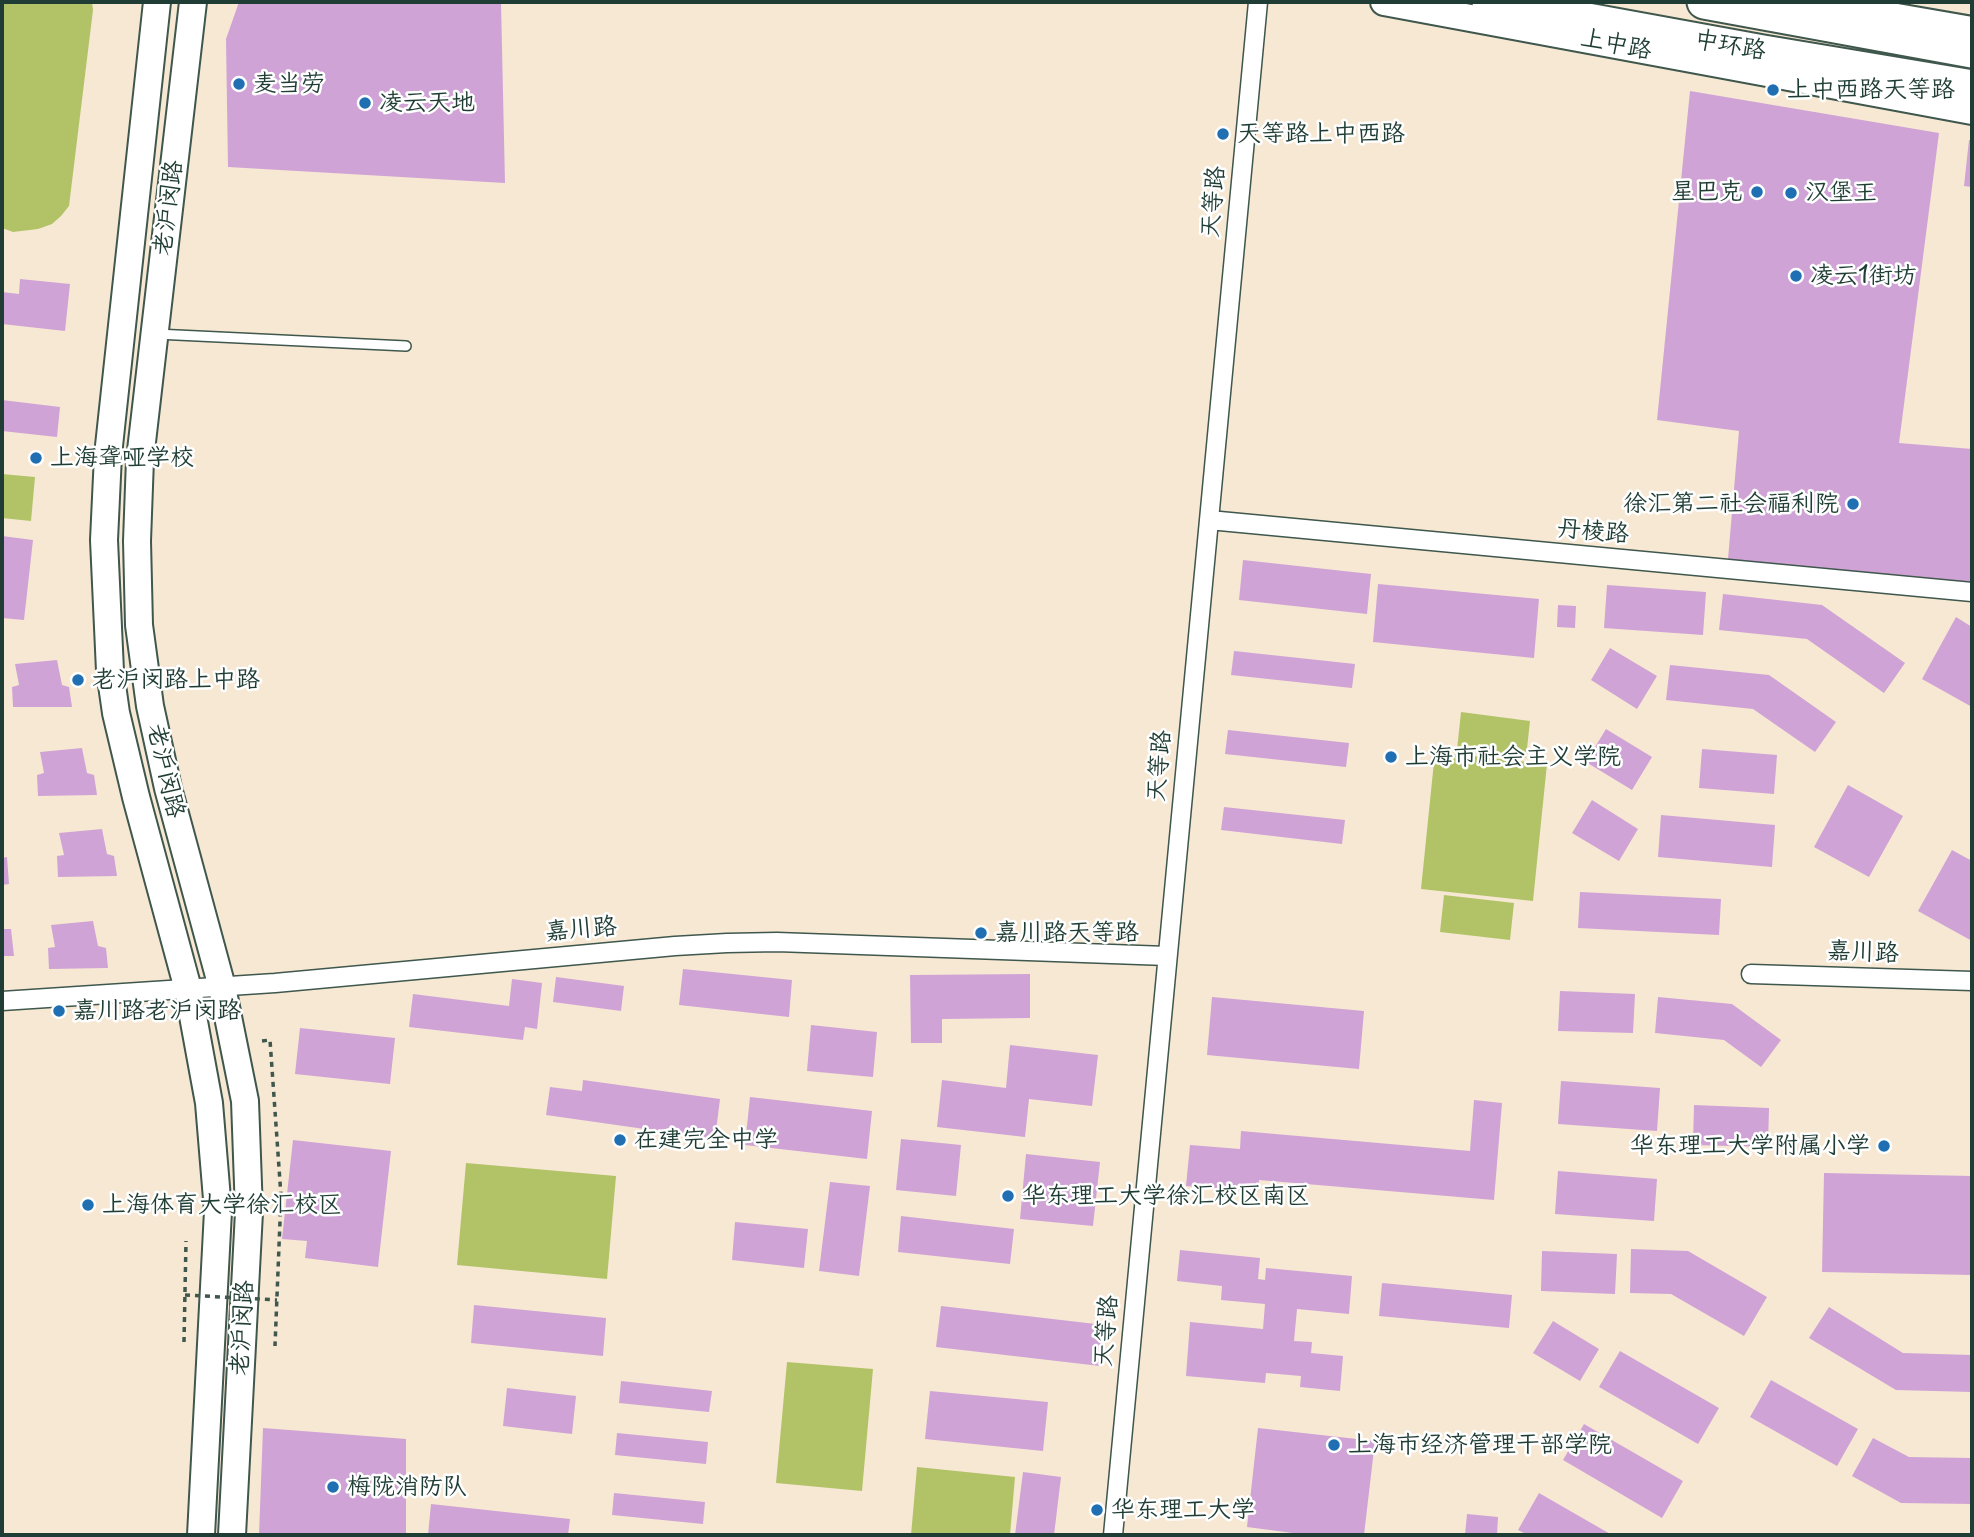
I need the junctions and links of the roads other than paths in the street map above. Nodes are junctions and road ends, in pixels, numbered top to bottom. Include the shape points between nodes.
1 (157, 2) edge
2 (193, 2) edge
3 (1258, 2) edge
4 (1384, 2) edge
5 (1489, 2) edge
6 (1704, 2) edge
7 (1810, 2) edge
8 (1972, 30) edge
9 (1972, 51) edge
10 (1972, 87) edge
11 (1972, 111) edge
12 (154, 334) junction
13 (406, 346) dead end
14 (1209, 520) junction
15 (1972, 592) edge
16 (1167, 956) junction
17 (1751, 974) dead end
18 (1972, 981) edge
19 (222, 987) junction
20 (188, 989) junction
21 (2, 1001) edge
22 (201, 1535) edge
23 (232, 1535) edge
24 (1113, 1535) edge

1 - 20 main road, 老沪闵路 via 108,455 104,540 116,713
2 - 12 main road, 老沪闵路
3 - 14 street, 天等路
4 - 11 main road, 上中路
5 - 10 highway, 中环路
6 - 9 highway, 中环路
7 - 8 main road
12 - 13 lane
12 - 19 main road, 老沪闵路 via 140,459 136,541 139,625 168,788
14 - 15 street, 丹棱路
14 - 16 street, 天等路
16 - 19 street, 嘉川路 via 727,943
16 - 24 street, 天等路
17 - 18 street, 嘉川路
19 - 20 street, 嘉川路
19 - 23 main road, 老沪闵路 via 245,1101 249,1212
20 - 21 street, 嘉川路
20 - 22 main road, 老沪闵路 via 209,1103 219,1211

